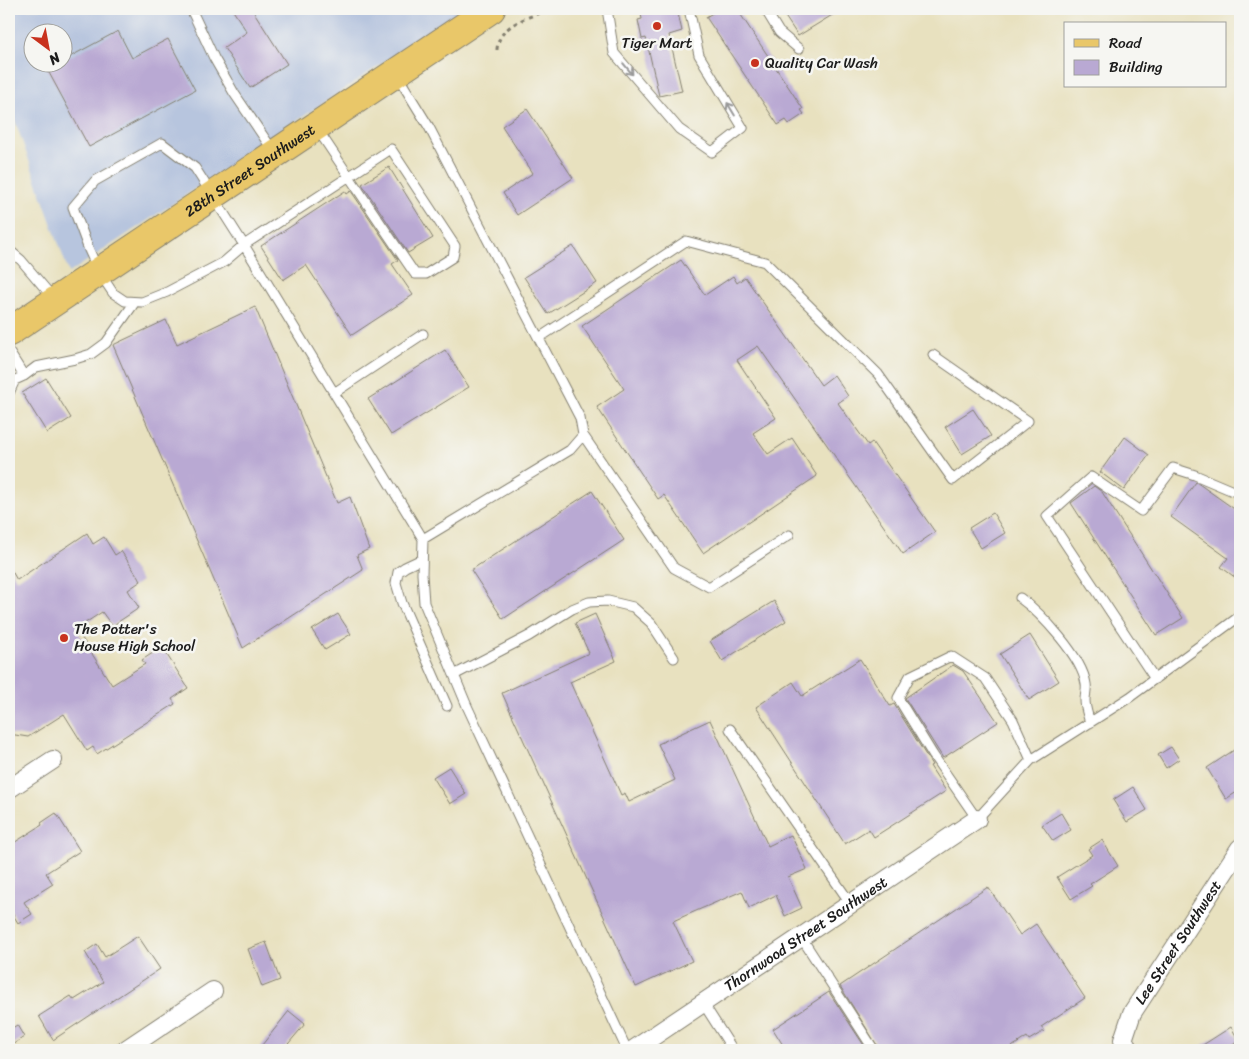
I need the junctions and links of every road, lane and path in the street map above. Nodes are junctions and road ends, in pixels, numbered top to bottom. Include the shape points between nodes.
1 (191, 9) edge
2 (549, 9) edge
3 (607, 9) edge
4 (689, 9) edge
5 (765, 9) edge
6 (485, 11) edge
7 (798, 49) dead end
8 (497, 50) dead end
9 (396, 72) junction
10 (316, 126) junction
11 (275, 154) junction
12 (350, 176) junction
13 (212, 197) junction
14 (244, 245) junction
15 (9, 250) edge
16 (99, 272) junction
17 (55, 301) junction
18 (134, 302) junction
19 (12, 326) edge
20 (424, 334) dead end
21 (539, 338) junction
22 (9, 352) edge
23 (933, 355) dead end
24 (24, 376) junction
25 (9, 393) edge
26 (334, 393) junction
27 (582, 435) junction
28 (1240, 494) edge
29 (789, 534) dead end
30 (423, 539) junction
31 (422, 559) junction
32 (1020, 598) dead end
33 (1240, 616) edge
34 (674, 658) dead end
35 (454, 675) junction
36 (1155, 679) junction
37 (447, 706) dead end
38 (1090, 723) junction
39 (730, 729) dead end
40 (53, 760) dead end
41 (1031, 760) junction
42 (9, 789) edge
43 (977, 819) junction
44 (1240, 848) edge
45 (851, 904) junction
46 (801, 937) junction
47 (213, 991) dead end
48 (702, 1003) junction
49 (1127, 1045) edge
50 (125, 1050) edge
51 (627, 1050) edge
52 (633, 1050) edge
53 (733, 1050) edge
54 (874, 1050) edge

1 - 11 lane via 234,93
2 - 8 path via 510,27 500,39
3 -> 4 lane via 614,53 679,129 712,152 743,128 699,55
5 - 7 lane via 779,32
6 - 9 main road, 28th Street Southwest
9 - 10 main road, 28th Street Southwest
9 - 21 lane via 429,127
10 - 11 main road, 28th Street Southwest
10 - 12 lane
11 - 13 main road, 28th Street Southwest
12 - 12 lane via 415,274 426,274 453,257 455,246 391,149
12 - 14 lane
13 - 14 lane
13 - 16 main road, 28th Street Southwest
13 - 16 lane via 195,168 162,143 95,181 73,207
14 - 18 lane via 224,262 184,283 142,302
14 - 26 lane
15 - 17 lane
16 - 17 main road, 28th Street Southwest
16 - 18 lane via 113,293 125,301
17 - 19 main road, 28th Street Southwest
18 - 24 lane via 106,343 91,354 36,367
20 - 26 lane
21 - 23 lane via 686,241 765,262 878,374 953,480 1028,421
21 - 27 lane via 580,418
22 - 24 lane
24 - 25 lane via 15,380
26 - 30 lane
27 - 29 lane via 674,568 709,586
27 - 30 lane via 570,450
28 - 36 lane via 1173,468 1141,511 1091,477 1047,516
30 - 31 lane
31 - 35 lane via 424,603
31 - 37 lane via 398,572 396,583 402,604
32 - 38 lane via 1058,635 1078,664 1086,684
33 - 36 lane
34 - 35 lane via 651,622 633,607 608,601 589,602
35 - 51 lane
36 - 38 lane
38 - 41 lane
39 - 45 lane
40 - 42 street
41 - 43 lane
41 - 43 lane via 1013,720 985,678 951,656 910,676 898,698
43 - 45 street, Thornwood Street Southwest
44 - 49 street, Lee Street Southwest via 1132,1013
45 - 46 street, Thornwood Street Southwest
46 - 48 street, Thornwood Street Southwest
46 - 54 lane
47 - 50 street
48 - 52 street, Thornwood Street Southwest
48 - 53 lane

